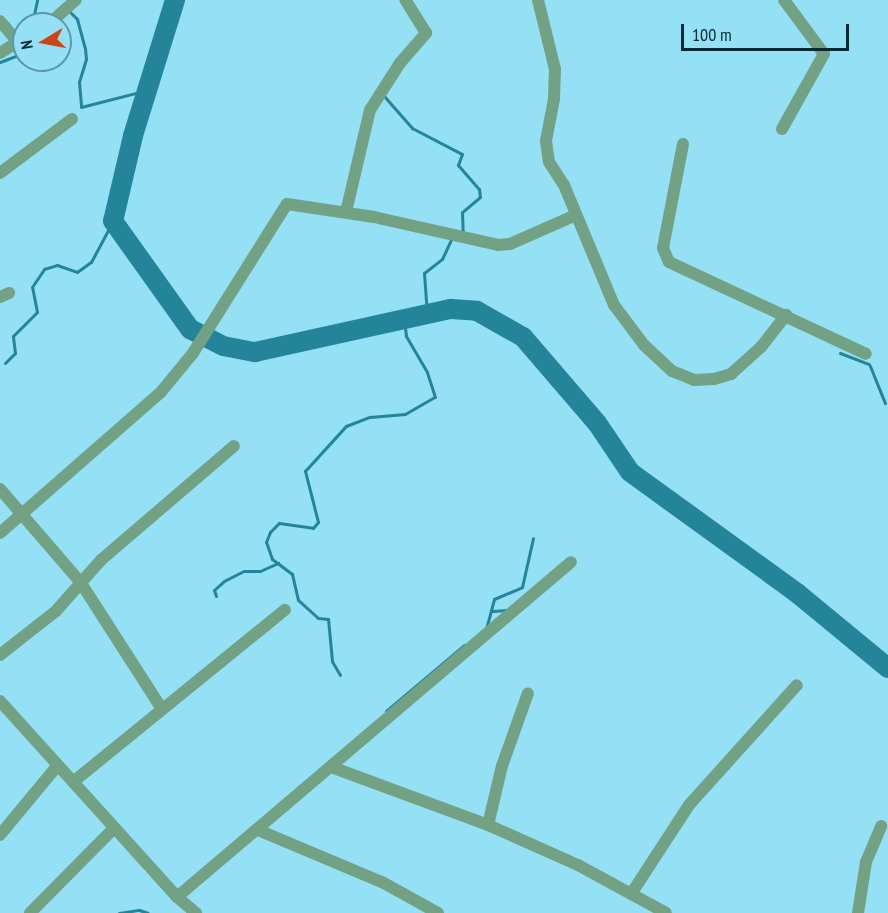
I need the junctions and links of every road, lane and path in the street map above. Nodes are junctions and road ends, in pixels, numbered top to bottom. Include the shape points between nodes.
1 (76, 0) edge
2 (405, 0) edge
3 (538, 0) edge
4 (784, 0) edge
5 (62, 12) edge
6 (0, 21) edge
7 (12, 32) edge
8 (72, 119) dead end
9 (782, 129) dead end
10 (683, 144) dead end
11 (0, 173) edge
12 (345, 212) junction
13 (576, 215) junction
14 (786, 315) junction
15 (867, 354) dead end
16 (234, 446) dead end
17 (0, 489) edge
18 (23, 513) junction
19 (0, 533) edge
20 (571, 562) dead end
21 (81, 583) junction
22 (285, 610) dead end
23 (0, 655) edge
24 (797, 685) dead end
25 (528, 693) dead end
26 (0, 701) edge
27 (162, 709) junction
28 (58, 765) junction
29 (334, 768) junction
30 (73, 782) junction
31 (488, 825) junction
32 (881, 826) dead end
33 (114, 828) junction
34 (258, 830) junction
35 (0, 835) edge
36 (631, 894) junction
37 (177, 897) junction
38 (30, 913) edge
39 (196, 913) edge
40 (438, 913) edge
41 (666, 913) edge
42 (858, 913) edge

1 - 5 street
2 - 12 street via 426,33 400,63 370,110
3 - 13 street via 555,69 547,156
4 - 9 street via 824,57
6 - 7 street
8 - 11 street
10 - 14 street via 664,256
12 - 13 street via 487,243 510,244
12 - 18 street via 292,202 282,207 194,353 127,424
13 - 14 street via 614,305 644,345 672,371 694,380 714,380 731,374 761,347
14 - 15 street
16 - 21 street via 165,502
17 - 18 street
18 - 19 street
18 - 21 street
20 - 29 street
21 - 23 street via 56,611
21 - 27 street
22 - 27 street
24 - 36 street via 689,805
25 - 31 street via 502,766
26 - 28 street
27 - 30 street
28 - 30 street
28 - 35 street
29 - 31 street
29 - 34 street
30 - 33 street
31 - 36 street
32 - 42 street via 866,862
33 - 37 street
33 - 38 street
34 - 37 street
34 - 40 street via 382,882
36 - 41 street
37 - 39 street

